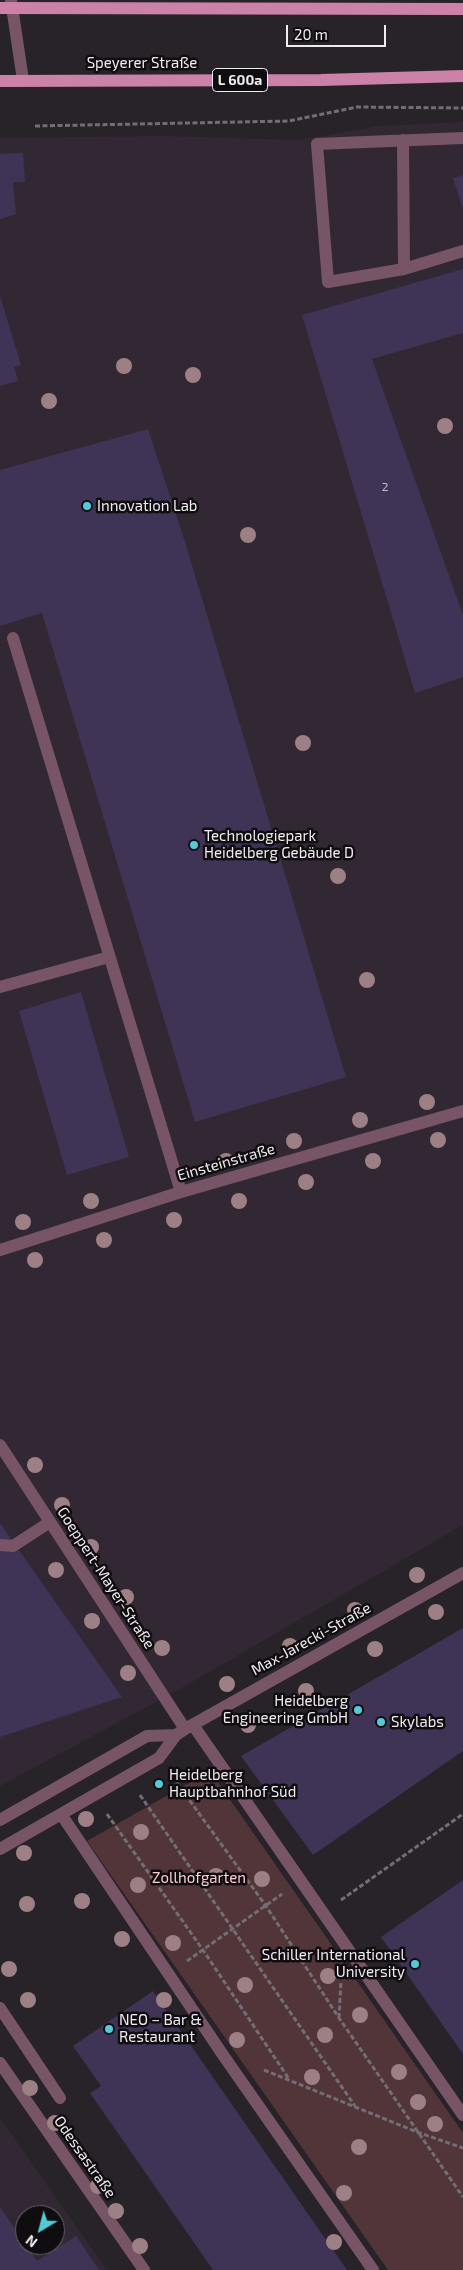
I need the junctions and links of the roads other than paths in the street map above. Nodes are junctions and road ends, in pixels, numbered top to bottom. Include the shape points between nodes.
1 (8, 5) edge
2 (463, 8) edge
3 (463, 76) edge
4 (23, 80) junction
5 (0, 81) edge
6 (463, 138) edge
7 (403, 140) junction
8 (463, 251) edge
9 (404, 270) junction
10 (13, 638) dead end
11 (110, 957) junction
12 (0, 987) edge
13 (463, 1111) edge
14 (181, 1192) junction
15 (0, 1250) edge
16 (0, 1446) edge
17 (50, 1522) junction
18 (0, 1545) edge
19 (463, 1573) edge
20 (185, 1730) junction
21 (61, 1814) junction
22 (0, 1820) edge
23 (0, 1849) edge
24 (0, 2008) edge
25 (0, 2063) edge
26 (60, 2098) dead end
27 (463, 2115) edge
28 (144, 2270) edge
29 (373, 2270) edge

1 - 2 main road
1 - 4 street
3 - 4 main road, Speyerer Straße / L 600a via 321,80
4 - 5 main road, Speyerer Straße / L 600a
6 - 7 street
7 - 9 street
7 - 9 street via 317,144 328,282
8 - 9 street
10 - 11 street
11 - 12 street
11 - 14 street
13 - 14 street, Einsteinstraße
14 - 15 street, Einsteinstraße
16 - 17 street, Goeppert-Mayer-Straße
17 - 18 street via 13,1546
17 - 20 street, Goeppert-Mayer-Straße
19 - 20 street, Max-Jarecki-Straße
20 - 21 street, Max-Jarecki-Straße via 159,1758
20 - 22 street, Max-Jarecki-Straße via 147,1736
20 - 27 street via 300,1882
21 - 23 street, Max-Jarecki-Straße
21 - 29 street
24 - 26 street
25 - 28 street, Odessastraße

